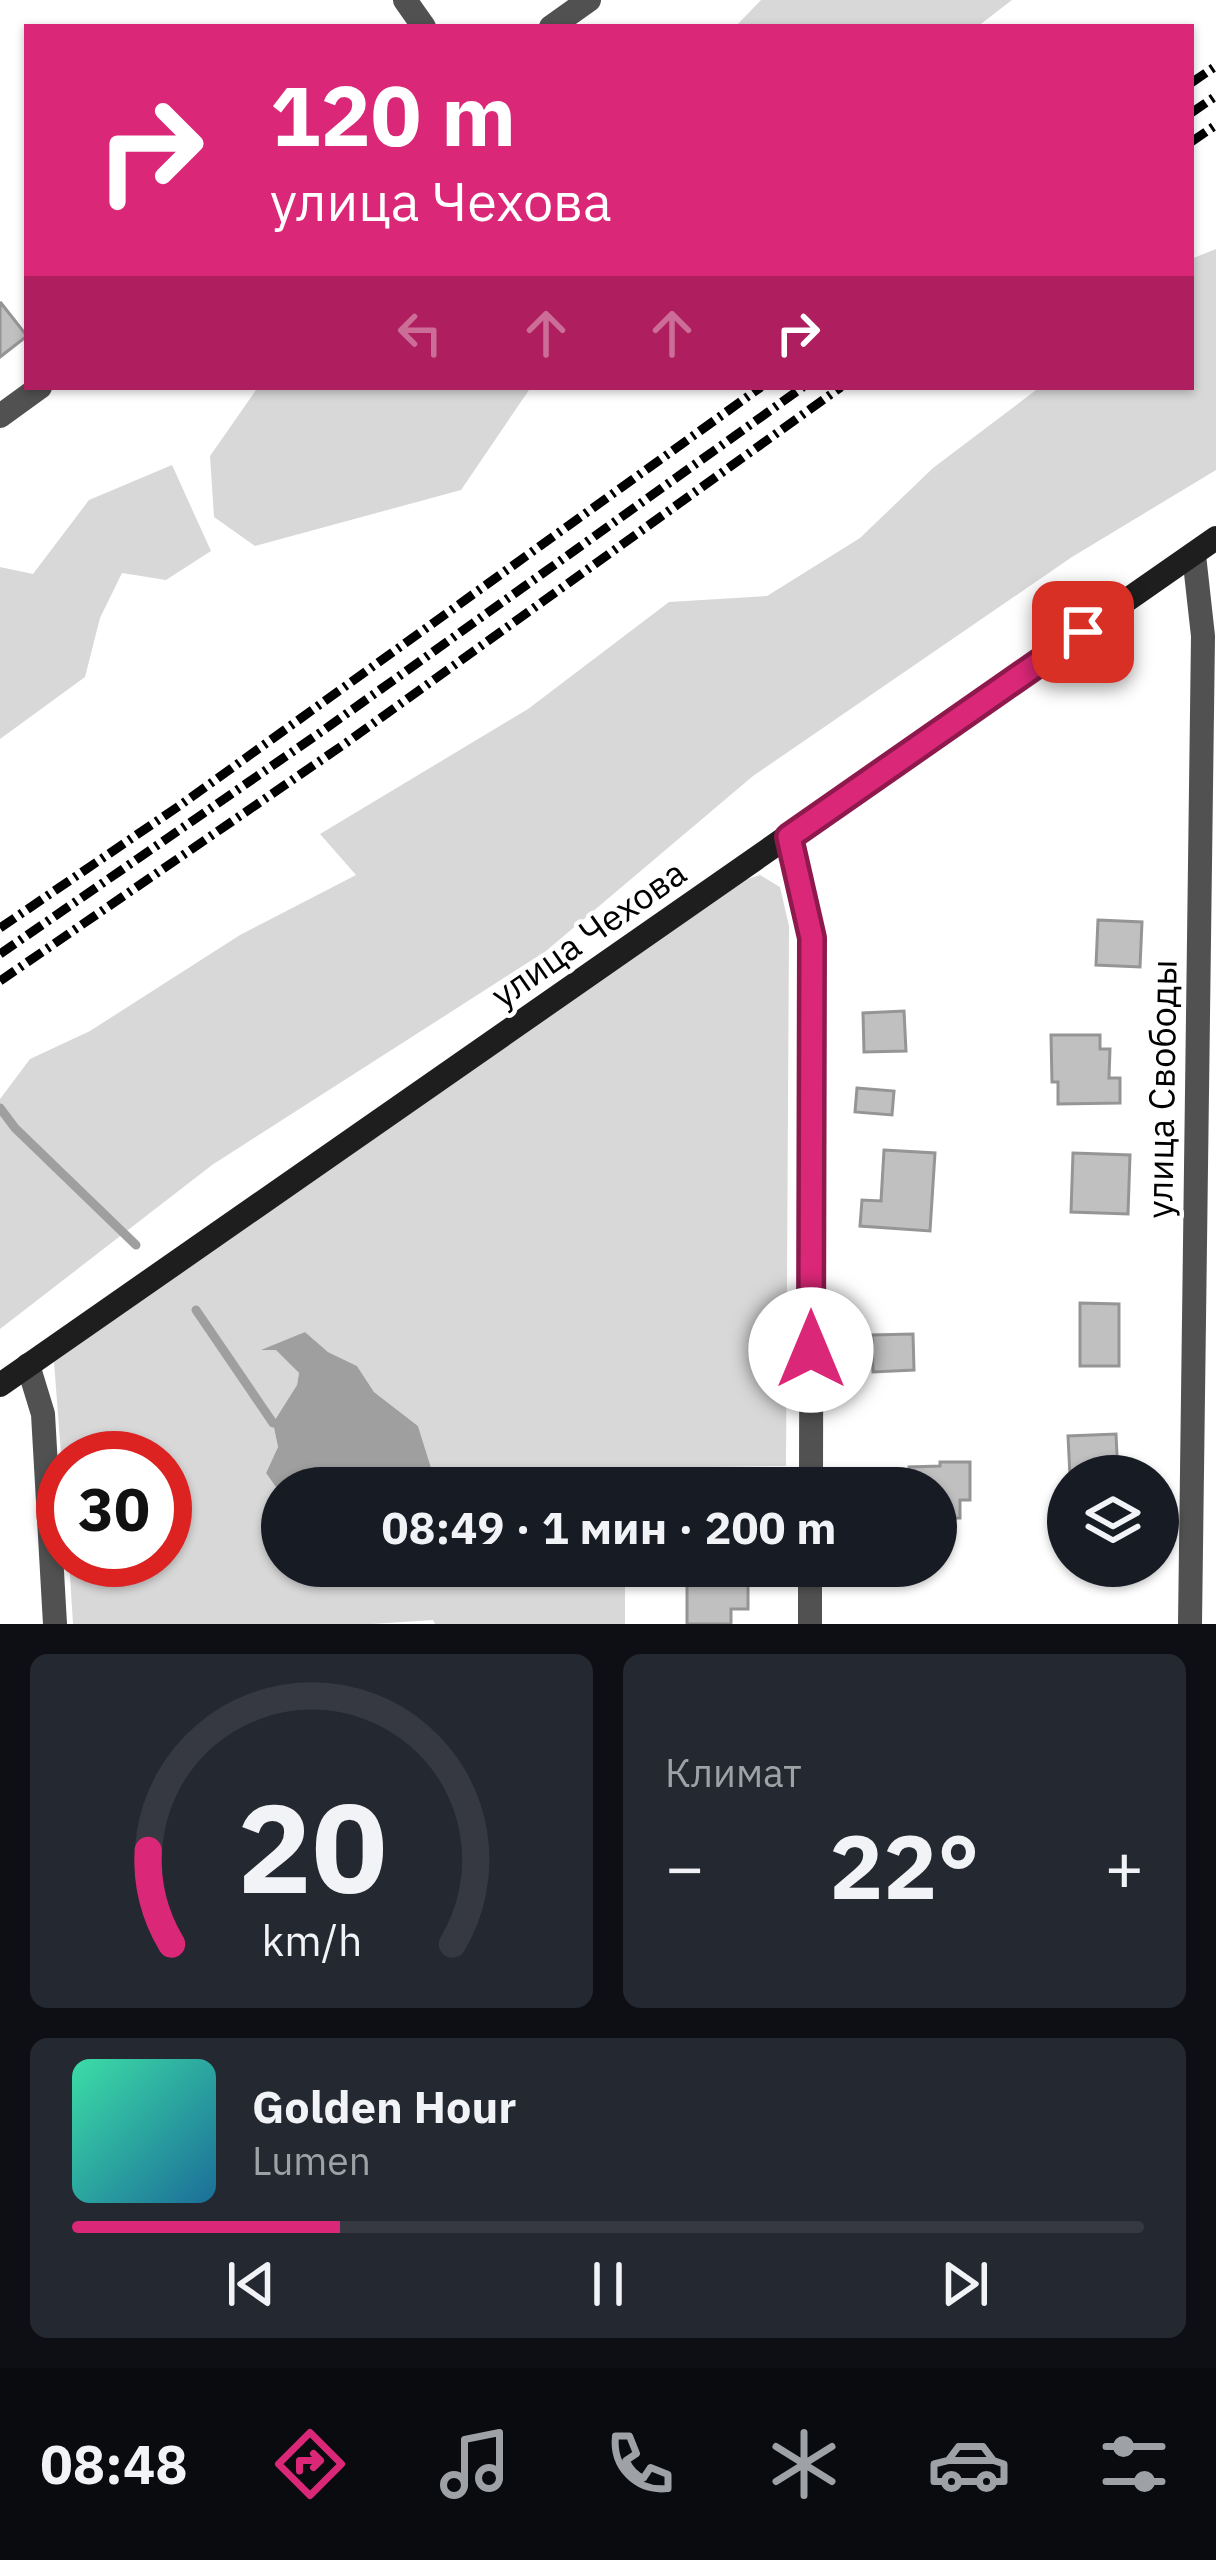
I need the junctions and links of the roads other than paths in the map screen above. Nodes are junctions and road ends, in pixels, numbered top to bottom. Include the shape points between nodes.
1 (590, 0) edge
2 (555, 24) edge
3 (36, 390) edge
4 (0, 416) edge
5 (1216, 538) edge
6 (1194, 554) junction
7 (789, 837) junction
8 (28, 1365) junction
9 (0, 1385) edge
10 (811, 1467) edge
11 (811, 1587) edge
12 (55, 1624) edge
13 (810, 1624) edge
14 (1190, 1624) edge

1 - 2 street
3 - 4 street
5 - 6 street, улица Чехова
6 - 7 street, улица Чехова
6 - 14 street, улица Свободы via 1203,636
7 - 8 street, улица Чехова
7 - 10 street via 812,938
8 - 9 street, улица Чехова
8 - 12 street via 43,1414
11 - 13 street

